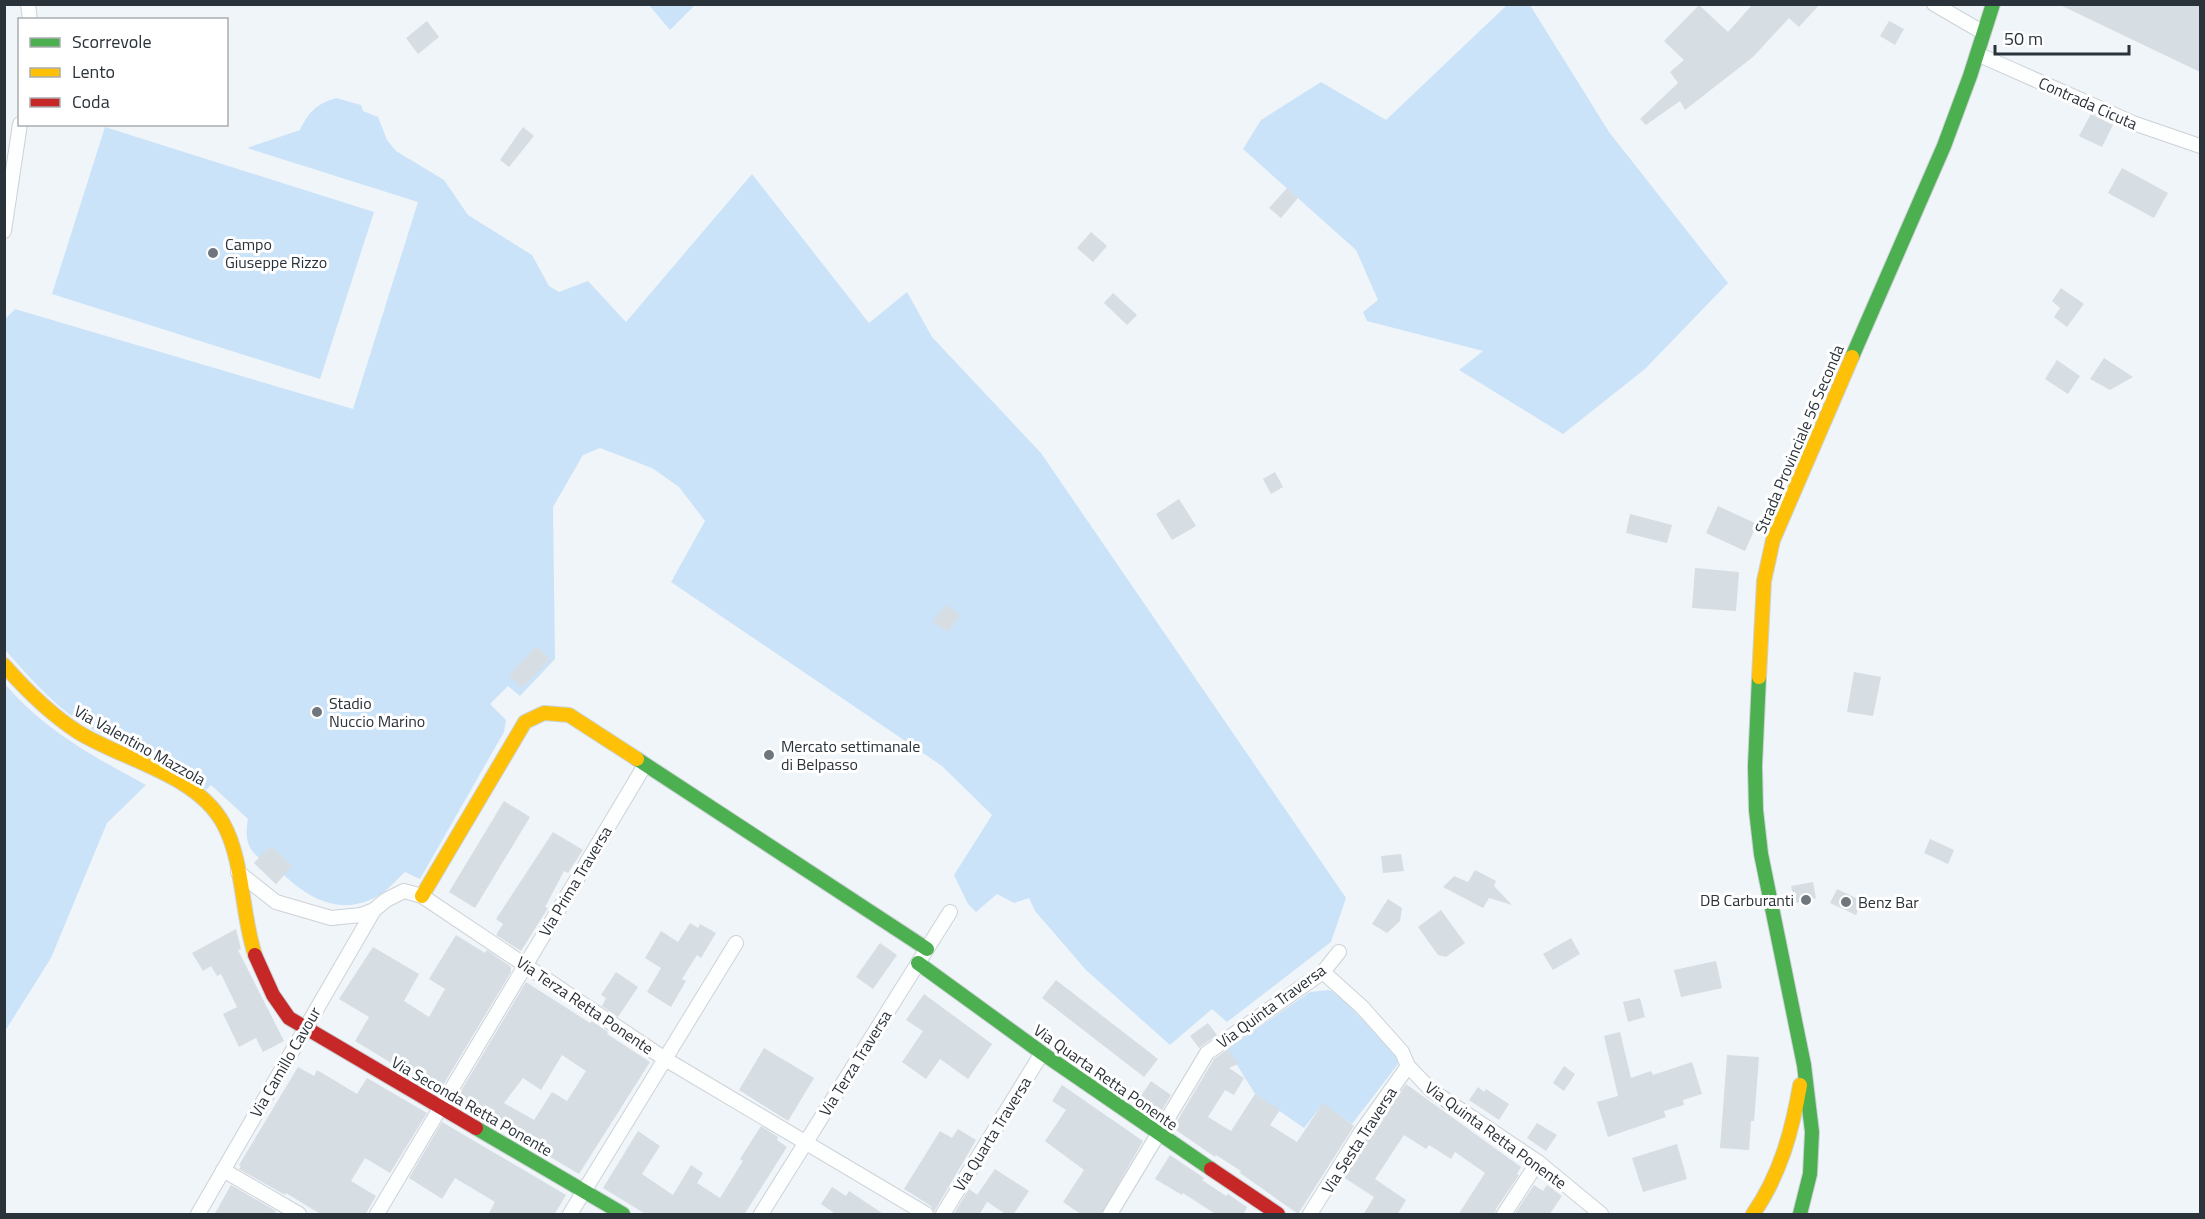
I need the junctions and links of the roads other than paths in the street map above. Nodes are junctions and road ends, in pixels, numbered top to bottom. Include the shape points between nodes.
1 (1934, 4) edge
2 (1993, 4) edge
3 (1984, 33) junction
4 (1977, 54) junction
5 (20, 126) edge
6 (2200, 146) edge
7 (4, 231) edge
8 (4, 665) edge
9 (645, 765) junction
10 (238, 872) junction
11 (422, 896) junction
12 (374, 910) junction
13 (950, 912) dead end
14 (736, 944) dead end
15 (927, 949) junction
16 (1339, 952) dead end
17 (918, 963) junction
18 (525, 965) junction
19 (1323, 972) junction
20 (305, 1027) junction
21 (1042, 1053) junction
22 (665, 1059) junction
23 (1804, 1065) junction
24 (1408, 1066) junction
25 (440, 1107) junction
26 (1158, 1132) junction
27 (806, 1143) junction
28 (1538, 1162) junction
29 (223, 1170) junction
30 (585, 1191) junction
31 (198, 1215) edge
32 (299, 1215) edge
33 (377, 1215) edge
34 (570, 1215) edge
35 (623, 1215) edge
36 (761, 1215) edge
37 (926, 1215) edge
38 (942, 1215) edge
39 (1110, 1215) edge
40 (1278, 1215) edge
41 (1310, 1215) edge
42 (1504, 1215) edge
43 (1601, 1215) edge
44 (1753, 1215) edge
45 (1800, 1215) edge

1 - 3 street
2 - 3 street, Strada Provinciale 56 Seconda
3 - 4 street, Strada Provinciale 56 Seconda
4 - 6 street, Contrada Cicuta via 2133,123
4 - 23 street, Strada Provinciale 56 Seconda via 1923,196 1789,500 1773,540 1764,581 1756,810 1761,854
5 - 7 street
8 - 10 street, Via Valentino Mazzola via 30,694 66,724 199,795 216,812 227,833
9 - 11 street via 569,715 544,713 525,722
9 - 15 street
9 - 18 street, Via Prima Traversa
10 - 12 street via 276,902 331,918
10 - 20 street, Via Valentino Mazzola via 256,954 277,1006
11 - 12 street via 404,891
11 - 18 street, Via Terza Retta Ponente
12 - 20 street, Via Camillo Cavour
13 - 15 street, Via Terza Traversa
14 - 22 street
15 - 17 street, Via Terza Traversa
16 - 19 street, Via Quinta Traversa
17 - 21 street, Via Quarta Retta Ponente
17 - 27 street, Via Terza Traversa
18 - 22 street, Via Terza Retta Ponente
18 - 25 street, Via Prima Traversa
19 - 24 street, Via Quinta Retta Ponente via 1362,1007 1402,1052
19 - 26 street, Via Quinta Traversa via 1207,1053
20 - 25 street, Via Seconda Retta Ponente
20 - 29 street, Via Camillo Cavour
21 - 26 street, Via Quarta Retta Ponente
21 - 38 street, Via Quarta Traversa
22 - 27 street, Via Terza Retta Ponente
22 - 30 street
23 - 44 street via 1793,1128 1780,1168
23 - 45 street, Strada Provinciale 56 Seconda via 1812,1132 1810,1174
24 - 28 street, Via Quinta Retta Ponente via 1431,1090
24 - 41 street, Via Sesta Traversa
25 - 30 street, Via Seconda Retta Ponente
25 - 33 street, Via Prima Traversa
26 - 39 street, Via Quinta Traversa
26 - 40 street, Via Quarta Retta Ponente
27 - 36 street, Via Terza Traversa
27 - 37 street, Via Terza Retta Ponente
28 - 42 street
28 - 43 street, Via Quinta Retta Ponente
29 - 31 street, Via Camillo Cavour
29 - 32 street
30 - 34 street
30 - 35 street, Via Seconda Retta Ponente

